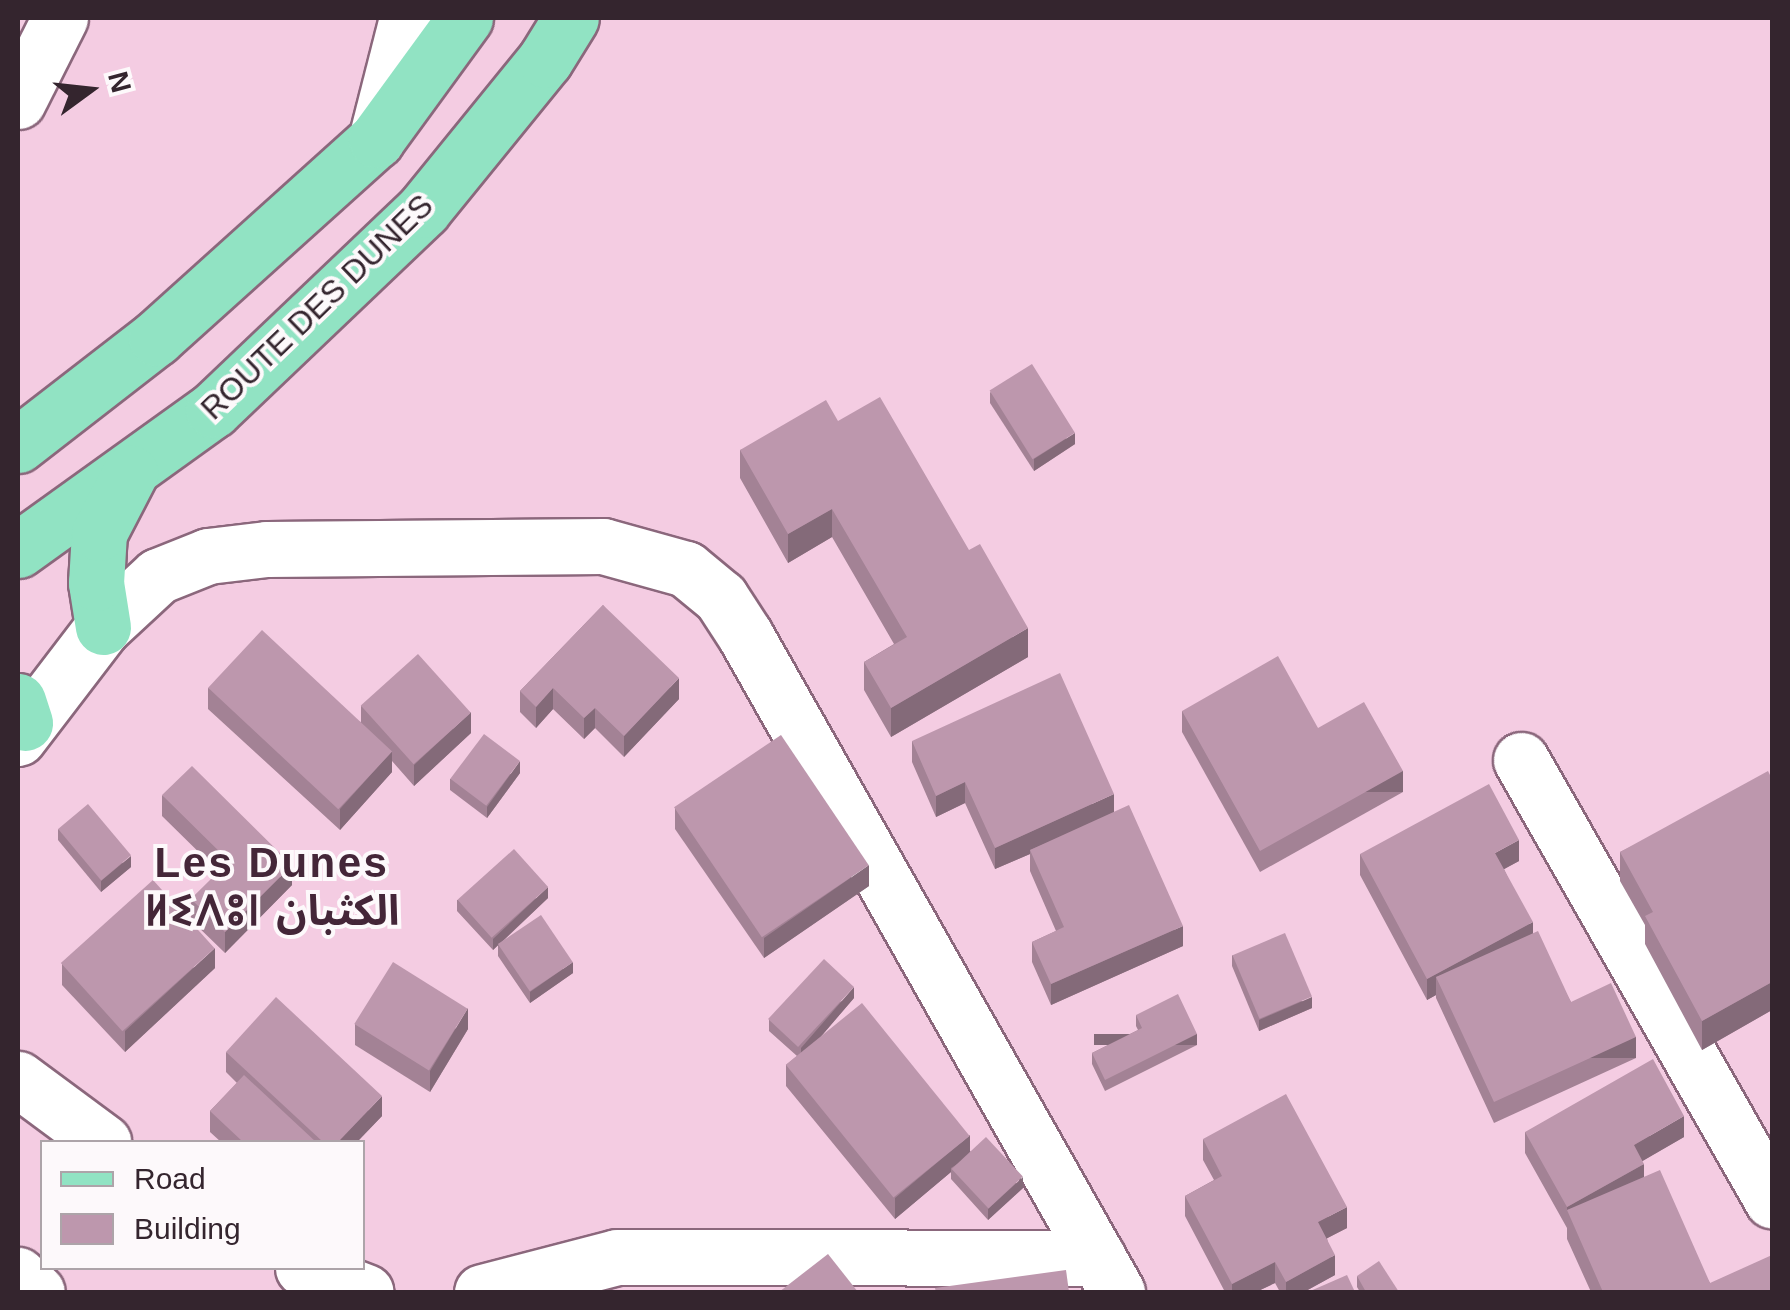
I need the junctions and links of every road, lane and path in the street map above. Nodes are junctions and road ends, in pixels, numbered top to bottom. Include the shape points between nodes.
1 (60, 18) edge
2 (407, 18) edge
3 (465, 18) edge
4 (571, 18) edge
5 (18, 101) edge
6 (376, 140) junction
7 (18, 444) edge
8 (131, 471) junction
9 (23, 540) edge
10 (103, 626) junction
11 (20, 721) edge
12 (1522, 760) dead end
13 (18, 1078) edge
14 (100, 1140) edge
15 (1772, 1200) edge
16 (309, 1270) edge
17 (18, 1275) edge
18 (1108, 1275) edge
19 (37, 1292) edge
20 (366, 1292) edge
21 (482, 1292) edge

1 - 5 street
2 - 6 street
3 - 6 main road
4 - 8 main road, ROUTE DES DUNES via 545,60 423,210 213,410
6 - 7 main road via 156,338
8 - 9 main road, ROUTE DES DUNES
8 - 10 main road via 99,533 96,583
9 - 10 main road via 63,563
10 - 11 street
10 - 18 street via 158,576 208,556 267,548 602,546 686,570 720,598 745,636
12 - 15 street
13 - 14 street
16 - 20 street
17 - 19 street
18 - 21 street via 618,1256

